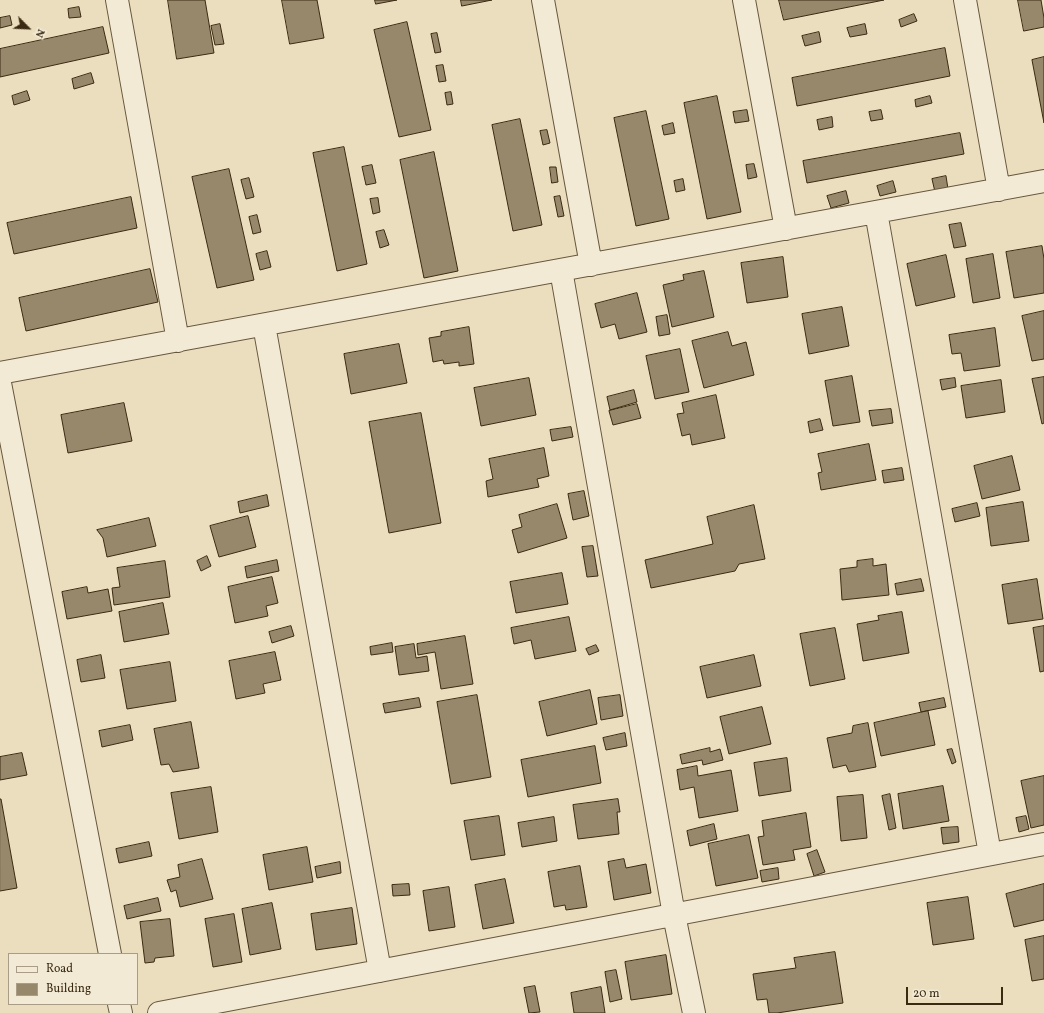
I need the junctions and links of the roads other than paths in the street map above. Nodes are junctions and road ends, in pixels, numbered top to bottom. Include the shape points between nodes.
1 (117, 0) edge
2 (543, 0) edge
3 (744, 0) edge
4 (965, 0) edge
5 (1044, 181) edge
6 (1000, 190) junction
7 (876, 212) junction
8 (786, 229) junction
9 (591, 265) junction
10 (561, 270) junction
11 (264, 325) junction
12 (178, 341) junction
13 (0, 373) edge
14 (0, 383) edge
15 (1044, 844) edge
16 (990, 854) junction
17 (674, 915) junction
18 (110, 953) edge
19 (380, 971) junction
20 (159, 1013) edge
21 (694, 1013) edge

1 - 12 street
2 - 9 street
3 - 8 street
4 - 6 street
5 - 6 street
6 - 7 street
7 - 8 street
7 - 16 street
8 - 9 street
9 - 10 street
10 - 11 street
10 - 17 street
11 - 12 street
11 - 19 street
12 - 13 street
14 - 18 street
15 - 16 street
16 - 17 street
17 - 19 street
17 - 21 street
19 - 20 street

